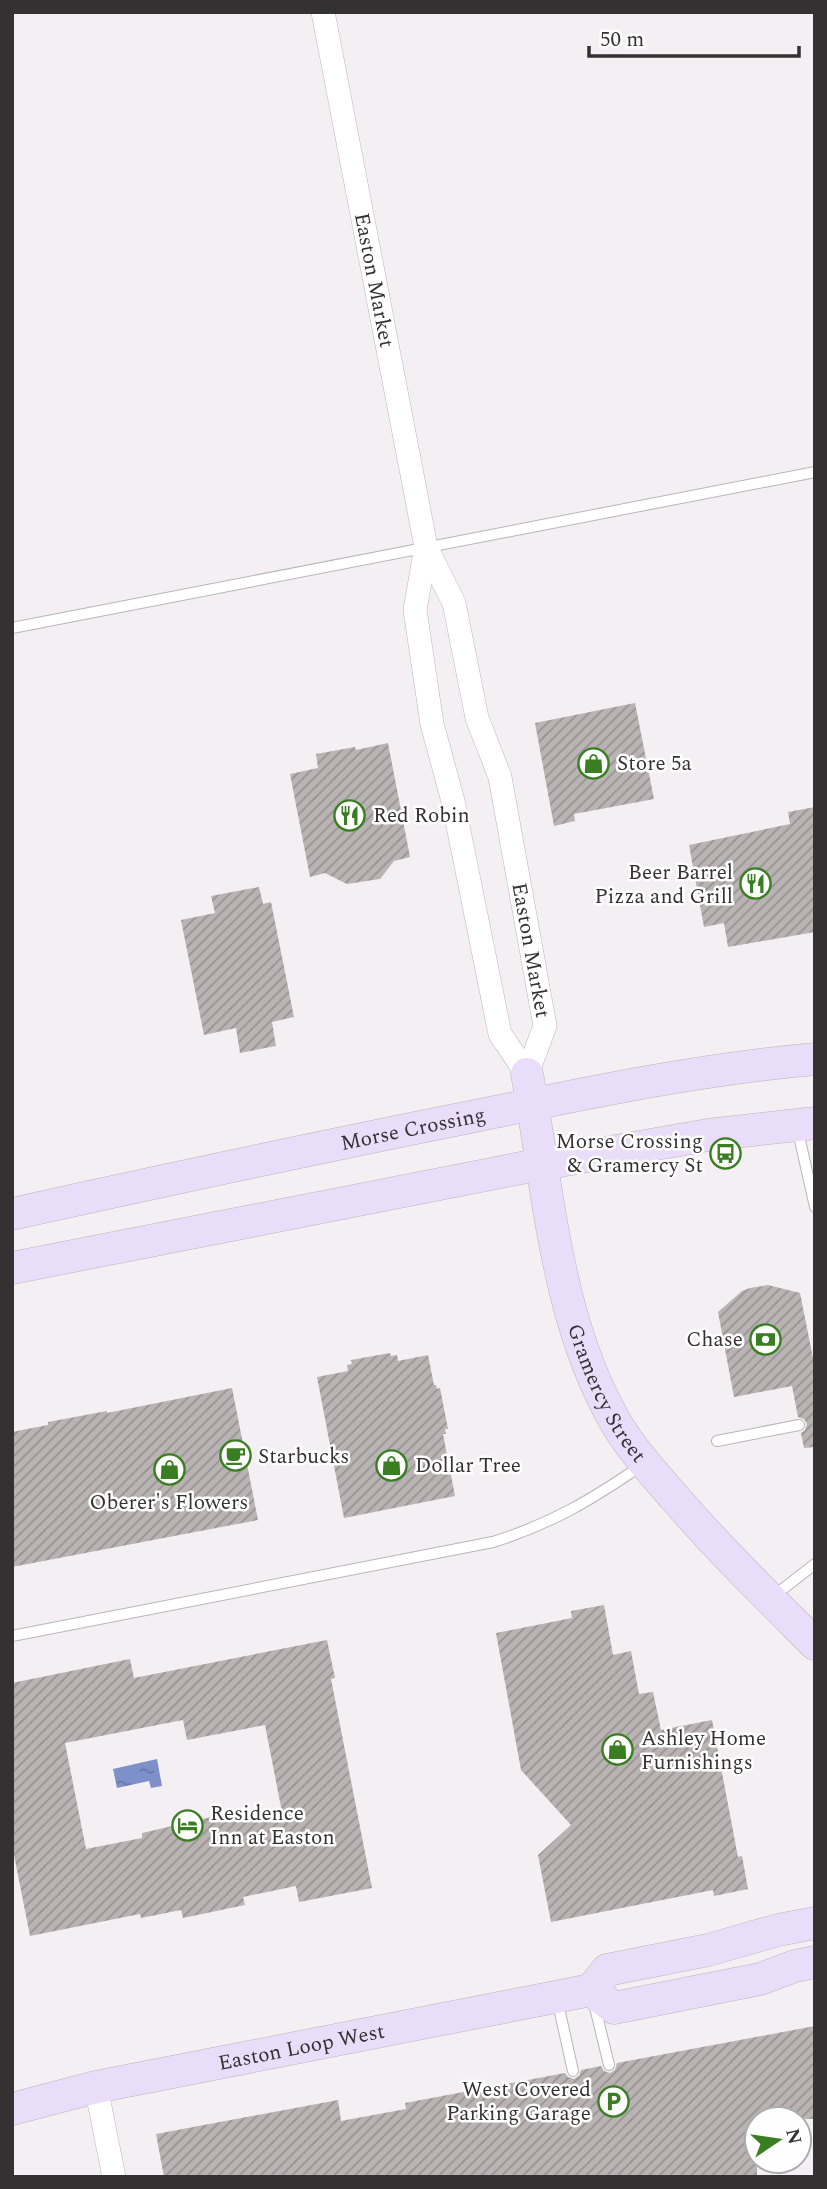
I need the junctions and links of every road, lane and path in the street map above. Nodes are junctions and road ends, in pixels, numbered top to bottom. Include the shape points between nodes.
1 (323, 12) edge
2 (815, 472) edge
3 (426, 547) junction
4 (12, 628) edge
5 (815, 1059) edge
6 (530, 1089) junction
7 (806, 1124) edge
8 (542, 1164) junction
9 (815, 1207) edge
10 (12, 1214) edge
11 (12, 1268) edge
12 (799, 1425) dead end
13 (718, 1441) dead end
14 (644, 1463) junction
15 (815, 1564) edge
16 (769, 1600) junction
17 (12, 1636) edge
18 (815, 1644) edge
19 (815, 1923) edge
20 (815, 1962) edge
21 (591, 1990) junction
22 (557, 1997) junction
23 (608, 2065) dead end
24 (573, 2071) dead end
25 (96, 2087) junction
26 (12, 2109) edge
27 (114, 2177) edge

1 - 3 street, Easton Market
2 - 3 lane
3 - 4 lane
3 - 6 street, Easton Market via 415,610 432,724 453,801 500,1034
3 - 6 street, Easton Market via 454,603 477,718 500,777 545,1026
5 - 6 street, Morse Crossing
6 - 8 street, Gramercy Street
6 - 10 street, Morse Crossing via 330,1144
7 - 8 street via 708,1135
7 - 9 lane
8 - 11 street
8 - 14 street, Gramercy Street via 553,1237 576,1330 617,1423
12 - 13 lane
14 - 16 street, Gramercy Street
14 - 17 lane via 578,1507 493,1542
15 - 16 lane
16 - 18 street, Gramercy Street
19 - 21 street, Easton Loop West via 607,1970
20 - 21 street via 760,1979 614,2008
21 - 22 street, Easton Loop West
21 - 23 lane
22 - 24 lane
22 - 25 street, Easton Loop West
25 - 26 street, Easton Loop West
25 - 27 street

